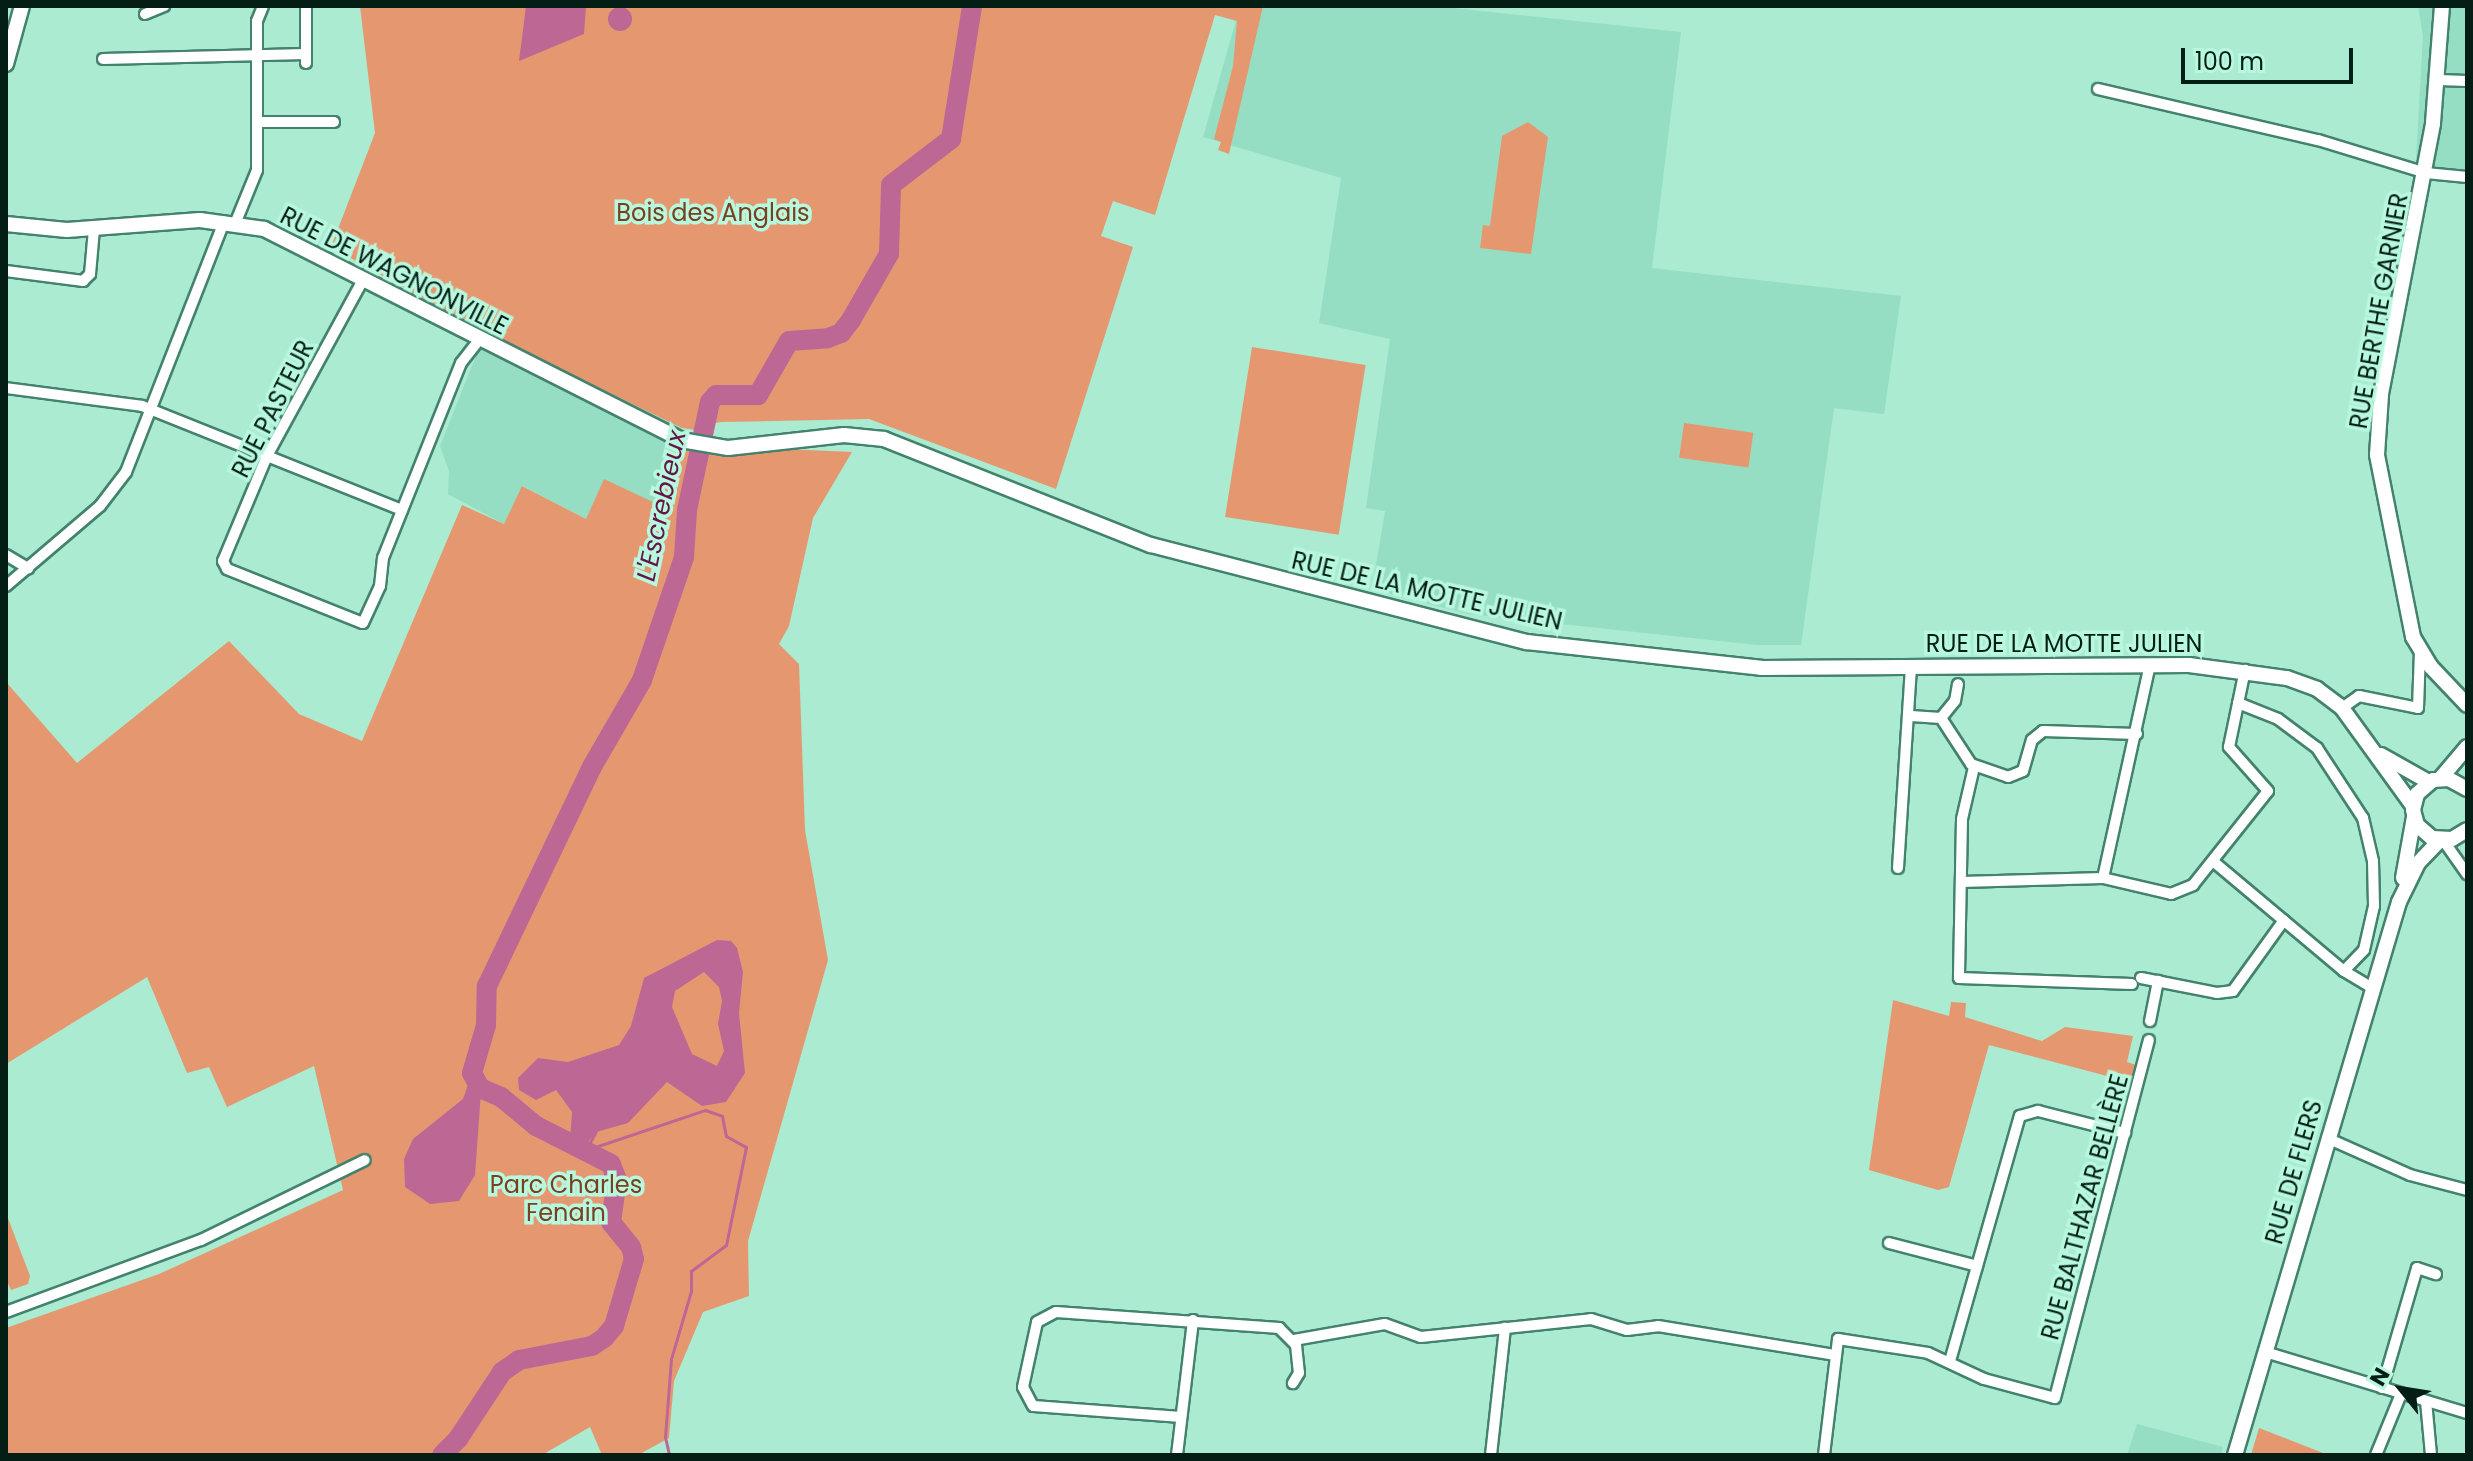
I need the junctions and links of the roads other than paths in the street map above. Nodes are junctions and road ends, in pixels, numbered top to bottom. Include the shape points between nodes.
1 (22, 6) edge
2 (164, 6) edge
3 (263, 6) edge
4 (306, 6) edge
5 (2442, 6) edge
6 (145, 14) dead end
7 (256, 53) junction
8 (103, 59) dead end
9 (6, 64) edge
10 (2439, 80) junction
11 (2467, 81) edge
12 (2098, 89) dead end
13 (257, 122) junction
14 (334, 122) dead end
15 (2426, 173) junction
16 (2467, 177) edge
17 (230, 223) junction
18 (6, 224) edge
19 (94, 229) junction
20 (6, 271) edge
21 (364, 278) junction
22 (480, 339) junction
23 (6, 388) edge
24 (152, 410) junction
25 (698, 444) joint
26 (267, 456) junction
27 (402, 510) junction
28 (6, 555) edge
29 (28, 568) junction
30 (6, 586) edge
31 (2420, 652) junction
32 (1911, 665) junction
33 (2150, 665) junction
34 (2245, 670) junction
35 (1958, 684) dead end
36 (2238, 703) junction
37 (2465, 706) edge
38 (2342, 708) junction
39 (1911, 716) junction
40 (1941, 718) junction
41 (2137, 734) junction
42 (2370, 745) junction
43 (2467, 747) edge
44 (1974, 767) junction
45 (2435, 780) junction
46 (2467, 789) edge
47 (2413, 812) junction
48 (2467, 830) edge
49 (2441, 840) junction
50 (2214, 862) junction
51 (1898, 868) dead end
52 (2467, 874) edge
53 (2103, 878) junction
54 (1961, 882) junction
55 (2399, 902) junction
56 (2284, 920) junction
57 (2344, 971) junction
58 (2158, 981) junction
59 (2374, 989) junction
60 (2150, 1021) dead end
61 (2149, 1040) dead end
62 (2125, 1133) junction
63 (2327, 1138) junction
64 (365, 1160) dead end
65 (2467, 1190) edge
66 (1889, 1243) dead end
67 (1977, 1266) junction
68 (2436, 1274) dead end
69 (6, 1312) edge
70 (1193, 1320) junction
71 (1505, 1328) junction
72 (1294, 1340) junction
73 (2265, 1352) junction
74 (1836, 1355) junction
75 (1950, 1361) junction
76 (1293, 1383) dead end
77 (2382, 1388) junction
78 (2401, 1394) junction
79 (2426, 1401) junction
80 (2467, 1413) edge
81 (1181, 1417) junction
82 (1825, 1453) edge
83 (1177, 1455) edge
84 (1491, 1455) edge
85 (2235, 1455) edge
86 (2376, 1455) edge
87 (2431, 1455) edge

1 - 9 street
2 - 6 street
3 - 7 street
4 - 7 street via 306,58
5 - 10 street, RUE BERTHE GARNIER
7 - 8 street
7 - 13 street
10 - 11 street
10 - 15 street, RUE BERTHE GARNIER
12 - 15 street via 2318,140
13 - 14 street
13 - 17 street via 256,174
15 - 16 street
15 - 31 street, RUE BERTHE GARNIER via 2377,437 2384,505
17 - 19 street, RUE DE WAGNONVILLE
17 - 21 street, RUE DE WAGNONVILLE via 283,236
17 - 24 street
18 - 19 street, RUE DE WAGNONVILLE
19 - 20 street via 90,274 83,281
21 - 22 street, RUE DE WAGNONVILLE
21 - 26 street, RUE PASTEUR
22 - 25 street, RUE DE WAGNONVILLE
22 - 27 street via 463,357
23 - 24 street
24 - 26 street
24 - 29 street via 114,490
25 - 32 street, RUE DE LA MOTTE JULIEN via 749,448 844,435 884,439 1151,545 1536,644 1761,668
26 - 27 street
26 - 27 street, RUE PASTEUR via 223,561 227,569 355,622 366,620
28 - 29 street
29 - 30 street
31 - 37 street, RUE BERTHE GARNIER
31 - 38 street via 2418,708 2359,696
32 - 33 street, RUE DE LA MOTTE JULIEN
32 - 39 street
33 - 34 street, RUE DE LA MOTTE JULIEN
33 - 41 street
34 - 36 street
34 - 38 street, RUE DE LA MOTTE JULIEN via 2301,682
35 - 40 street via 1955,701
36 - 50 street via 2230,751 2268,791
36 - 57 street via 2278,719 2317,748 2363,818 2373,861 2374,906 2364,950
38 - 42 street, RUE DE LA MOTTE JULIEN
39 - 40 street
39 - 51 street
40 - 44 street
41 - 44 street via 2043,731 2032,740 2017,777
41 - 53 street
42 - 45 street, RUE DE LA MOTTE JULIEN via 2399,769
42 - 47 street, RUE DE LA MOTTE JULIEN
43 - 45 street
44 - 54 street via 1962,813
45 - 46 street, RUE DE LA MOTTE JULIEN
45 - 47 street
47 - 49 street, RUE DE LA MOTTE JULIEN via 2422,831
47 - 55 street, RUE DE FLERS
48 - 49 street
49 - 52 street
49 - 55 street, RUE DE FLERS via 2418,863
50 - 53 street via 2193,885 2176,893
50 - 56 street
53 - 54 street
54 - 58 street via 1959,978
55 - 59 street, RUE DE FLERS
56 - 57 street
56 - 58 street via 2233,991 2217,993
57 - 59 street
58 - 60 street
59 - 63 street, RUE DE FLERS
61 - 62 street, RUE BALTHAZAR BELLÈRE
62 - 67 street via 2038,1111 2020,1116
62 - 75 street, RUE BALTHAZAR BELLÈRE via 2055,1398 1984,1379
63 - 65 street via 2410,1175
63 - 73 street, RUE DE FLERS
64 - 69 street via 201,1240
66 - 67 street
67 - 75 street
68 - 77 street via 2417,1268
70 - 72 street via 1279,1328
70 - 81 street
70 - 81 street via 1047,1314 1033,1330 1023,1387 1027,1400 1038,1408
71 - 72 street via 1416,1337 1385,1324
71 - 74 street via 1591,1319 1627,1330 1652,1326
71 - 84 street
72 - 76 street via 1299,1370
73 - 77 street
73 - 85 street, RUE DE FLERS
74 - 75 street via 1838,1339
74 - 82 street
77 - 78 street
78 - 79 street
78 - 86 street
79 - 80 street
79 - 87 street
81 - 83 street

